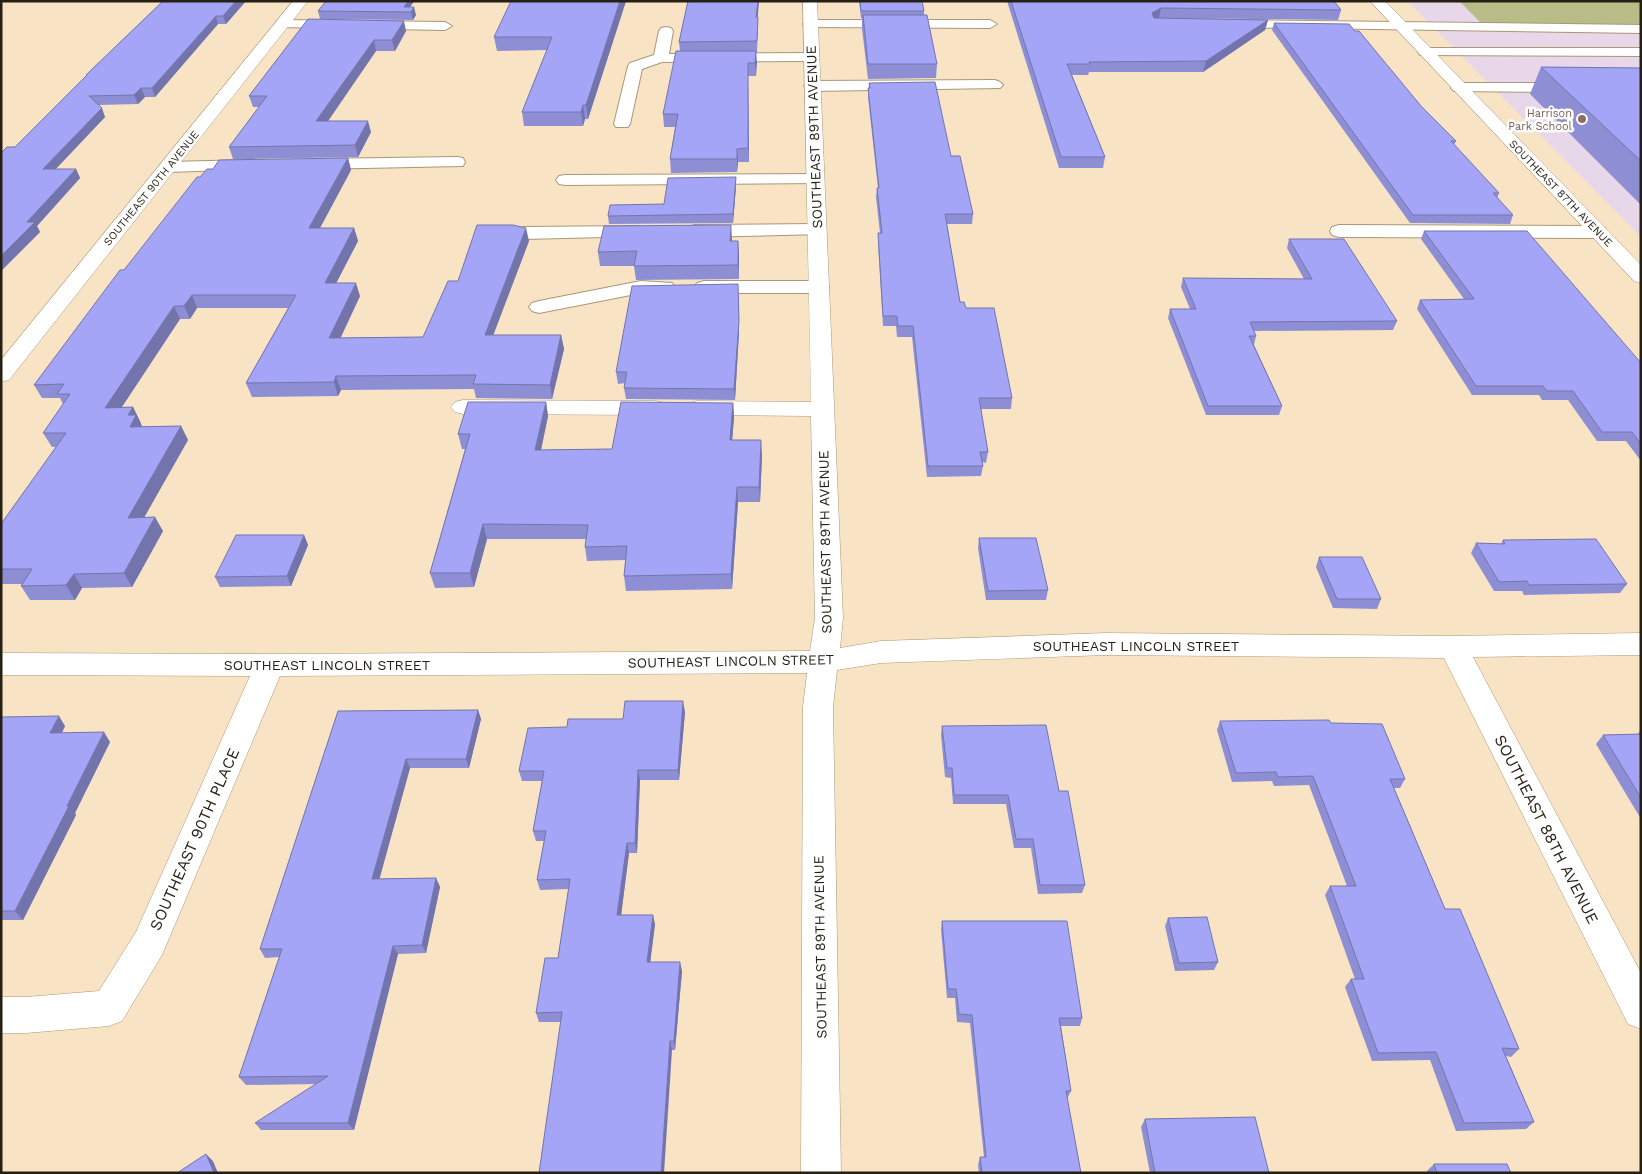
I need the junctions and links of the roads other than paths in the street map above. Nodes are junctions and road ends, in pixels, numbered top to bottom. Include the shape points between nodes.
1 (301, 1) edge
2 (810, 1) edge
3 (1377, 1) edge
4 (282, 24) junction
5 (810, 24) junction
6 (990, 24) dead end
7 (1219, 24) edge
8 (445, 26) dead end
9 (1401, 27) junction
10 (1641, 29) edge
11 (666, 31) dead end
12 (662, 52) junction
13 (811, 52) junction
14 (1425, 52) junction
15 (1641, 52) edge
16 (995, 85) dead end
17 (812, 86) junction
18 (1460, 88) junction
19 (1641, 88) edge
20 (622, 124) dead end
21 (457, 162) dead end
22 (298, 164) edge
23 (268, 165) edge
24 (168, 166) junction
25 (815, 179) junction
26 (565, 180) dead end
27 (816, 230) junction
28 (1339, 231) dead end
29 (651, 232) edge
30 (680, 232) edge
31 (1598, 232) junction
32 (524, 233) edge
33 (1641, 277) edge
34 (819, 287) junction
35 (539, 307) dead end
36 (1, 374) edge
37 (463, 407) dead end
38 (823, 409) junction
39 (1641, 644) edge
40 (1453, 647) junction
41 (824, 662) junction
42 (1, 664) edge
43 (270, 665) junction
44 (1641, 1011) edge
45 (1, 1015) edge
46 (821, 1173) edge

1 - 4 street, SOUTHEAST 90TH AVENUE
2 - 5 street, SOUTHEAST 89TH AVENUE
3 - 9 street, SOUTHEAST 87TH AVENUE
4 - 8 lane
4 - 24 street, SOUTHEAST 90TH AVENUE
5 - 6 lane
5 - 13 street, SOUTHEAST 89TH AVENUE
7 - 9 lane
9 - 10 lane
9 - 14 street, SOUTHEAST 87TH AVENUE
11 - 12 lane
12 - 13 lane
12 - 20 lane via 635,66
13 - 17 street, SOUTHEAST 89TH AVENUE
14 - 15 lane
14 - 18 street, SOUTHEAST 87TH AVENUE
16 - 17 lane
17 - 25 street, SOUTHEAST 89TH AVENUE
18 - 19 lane
18 - 31 street, SOUTHEAST 87TH AVENUE
21 - 22 lane
23 - 24 lane
24 - 36 street, SOUTHEAST 90TH AVENUE
25 - 26 lane
25 - 27 street, SOUTHEAST 89TH AVENUE
27 - 30 lane
27 - 34 street, SOUTHEAST 89TH AVENUE
28 - 31 lane
29 - 32 lane
31 - 33 street, SOUTHEAST 87TH AVENUE
34 - 35 lane via 641,287
34 - 38 street, SOUTHEAST 89TH AVENUE
37 - 38 street
38 - 41 street, SOUTHEAST 89TH AVENUE via 829,618
39 - 40 street, SOUTHEAST LINCOLN STREET
40 - 41 street, SOUTHEAST LINCOLN STREET via 1106,644 881,652
40 - 44 street, SOUTHEAST 88TH AVENUE
41 - 43 street, SOUTHEAST LINCOLN STREET
41 - 46 street, SOUTHEAST 89TH AVENUE via 818,707
42 - 43 street, SOUTHEAST LINCOLN STREET
43 - 45 street, SOUTHEAST 90TH PLACE via 149,943 109,1008

